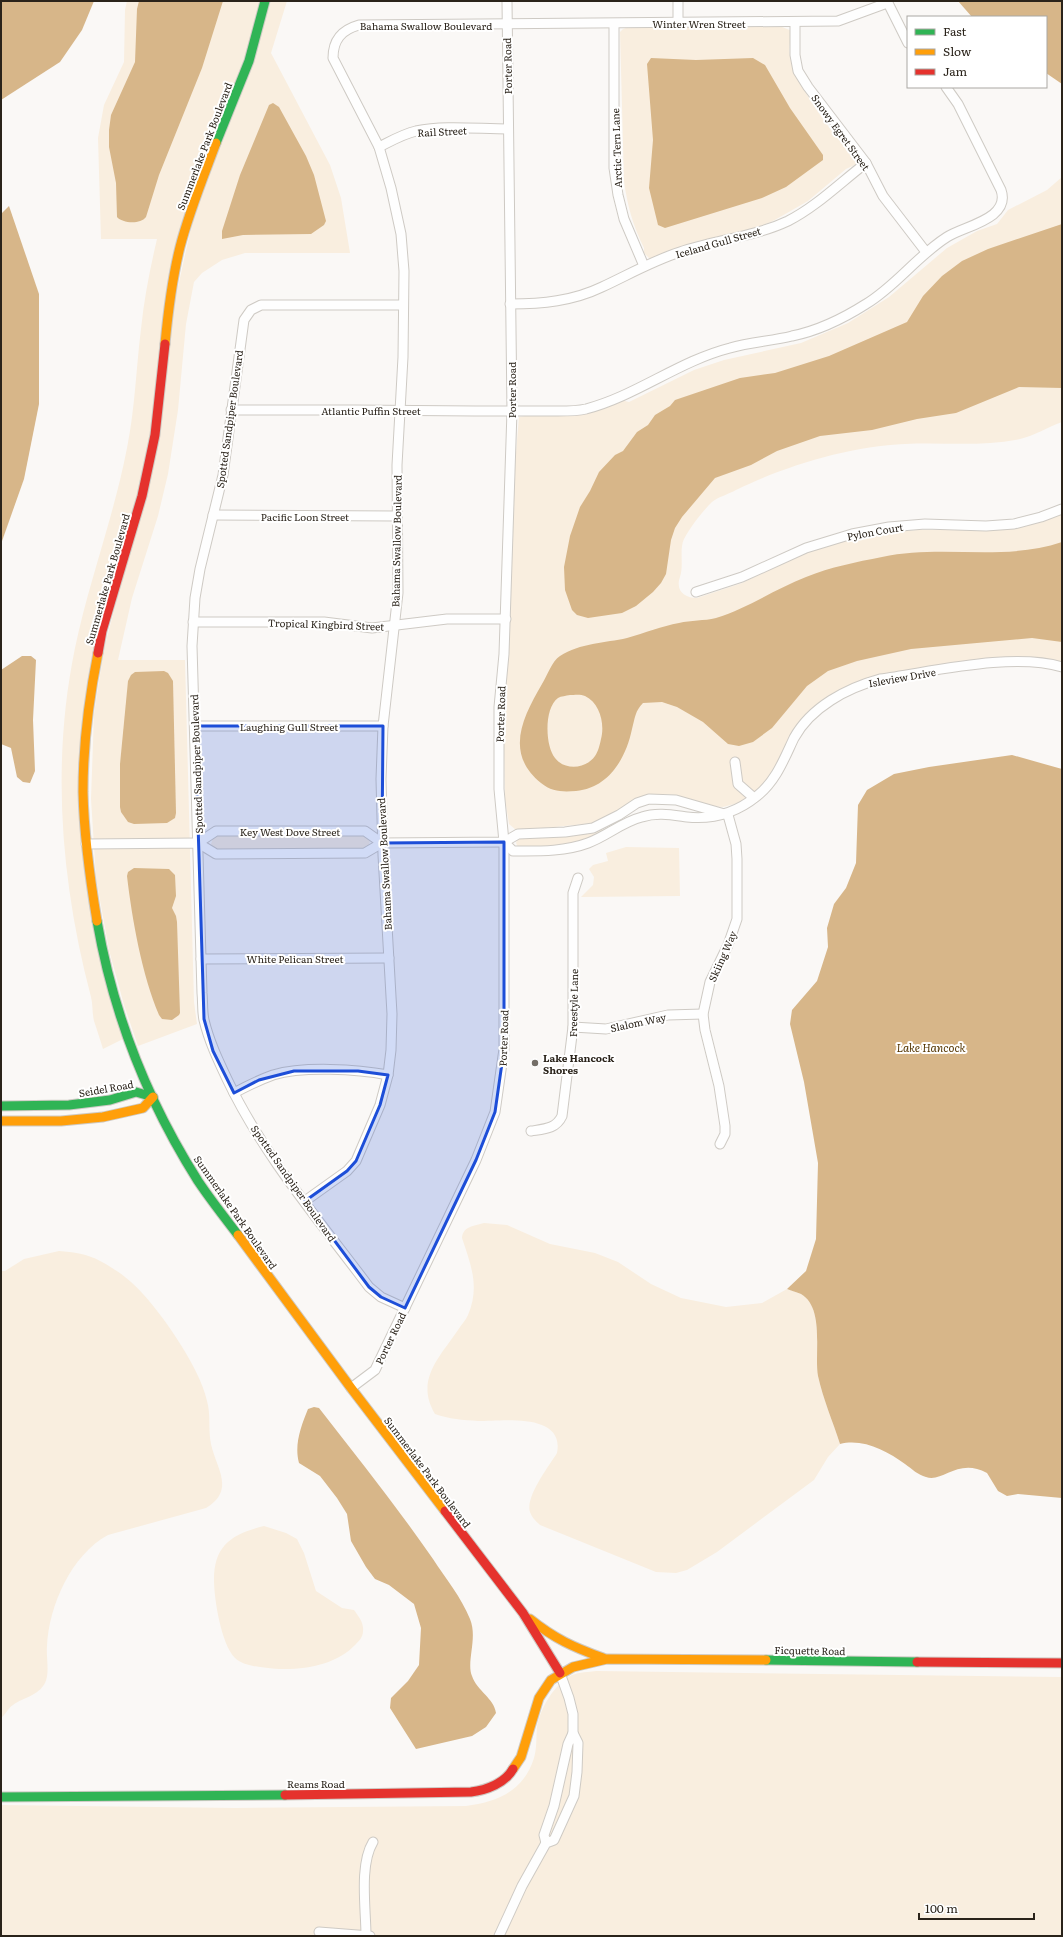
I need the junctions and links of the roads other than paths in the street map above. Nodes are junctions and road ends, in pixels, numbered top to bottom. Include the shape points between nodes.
1 (265, 1) edge
2 (506, 1) edge
3 (678, 1) edge
4 (887, 2) edge
5 (794, 22) junction
6 (678, 23) junction
7 (614, 24) junction
8 (507, 25) junction
9 (907, 40) edge
10 (947, 88) edge
11 (508, 129) junction
12 (379, 147) junction
13 (866, 163) junction
14 (926, 252) junction
15 (644, 266) junction
16 (510, 304) junction
17 (404, 305) junction
18 (231, 410) junction
19 (401, 410) junction
20 (512, 411) junction
21 (1062, 509) edge
22 (213, 515) junction
23 (397, 516) junction
24 (696, 592) dead end
25 (506, 619) junction
26 (193, 622) junction
27 (394, 626) junction
28 (1062, 668) edge
29 (195, 726) junction
30 (383, 726) junction
31 (735, 762) dead end
32 (754, 798) junction
33 (728, 815) junction
34 (606, 822) junction
35 (610, 831) junction
36 (504, 842) junction
37 (198, 843) junction
38 (382, 843) junction
39 (86, 844) junction
40 (578, 878) dead end
41 (389, 958) junction
42 (201, 959) junction
43 (703, 1014) junction
44 (573, 1027) junction
45 (388, 1075) junction
46 (234, 1093) junction
47 (153, 1097) junction
48 (1, 1106) edge
49 (1, 1121) edge
50 (531, 1131) dead end
51 (720, 1144) dead end
52 (305, 1201) junction
53 (405, 1308) junction
54 (351, 1388) junction
55 (523, 1613) junction
56 (607, 1659) junction
57 (1062, 1663) edge
58 (560, 1673) junction
59 (574, 1733) junction
60 (1, 1797) edge
61 (554, 1806) junction
62 (568, 1812) junction
63 (373, 1842) dead end
64 (546, 1843) junction
65 (319, 1932) dead end
66 (368, 1936) edge
67 (499, 1936) edge

1 - 39 main road, Summerlake Park Boulevard via 249,61 194,200 180,247 169,302 155,435 142,496 102,631 91,688 83,791
2 - 8 street, Porter Road
3 - 6 street
4 - 5 street, Winter Wren Street via 838,21
4 - 9 street
5 - 6 street, Winter Wren Street
5 - 13 street, Snowy Egret Street via 794,55 798,71
6 - 7 street, Winter Wren Street
7 - 8 street, Winter Wren Street
7 - 15 street, Arctic Tern Lane via 614,168 624,219
8 - 11 street, Porter Road
8 - 12 street, Bahama Swallow Boulevard via 359,25 344,30 336,39 333,58
10 - 14 street, Atlantic Puffin Street via 958,104 1003,195 996,213 948,236
11 - 12 street, Rail Street via 421,130 398,137
11 - 16 street, Porter Road
12 - 17 street, Bahama Swallow Boulevard via 401,234
13 - 14 street, Snowy Egret Street via 883,196
13 - 15 street, Iceland Gull Street via 788,220 756,232 680,252
14 - 20 street, Atlantic Puffin Street via 896,282 866,304 824,325 794,336 729,348 657,377 610,401 584,409
15 - 16 street, Iceland Gull Street via 601,288 573,297 541,304
16 - 20 street, Porter Road
17 - 18 street, Spotted Sandpiper Boulevard via 261,305 251,310 244,320
17 - 19 street, Bahama Swallow Boulevard
18 - 19 street, Atlantic Puffin Street
18 - 22 street, Spotted Sandpiper Boulevard via 223,475
19 - 20 street, Atlantic Puffin Street
19 - 23 street, Bahama Swallow Boulevard
20 - 25 street, Porter Road
21 - 24 street, Pylon Court via 1014,524 925,524 852,534 806,548 742,578
22 - 23 street, Pacific Loon Street
22 - 26 street, Spotted Sandpiper Boulevard via 200,569
23 - 27 street, Bahama Swallow Boulevard via 398,593
25 - 27 street, Tropical Kingbird Street via 447,619
25 - 36 street, Porter Road via 499,707 499,789
26 - 27 street, Tropical Kingbird Street via 324,622 358,627
26 - 29 street, Spotted Sandpiper Boulevard
27 - 30 street, Bahama Swallow Boulevard
28 - 32 street, Isleview Drive via 1032,661 996,663 880,680 859,686 832,699 806,722 769,785
29 - 30 street, Laughing Gull Street
29 - 37 street, Spotted Sandpiper Boulevard
30 - 38 street, Bahama Swallow Boulevard
31 - 32 street via 738,784
32 - 33 street, Isleview Drive
33 - 34 street via 676,800 649,799 637,803
33 - 35 street, Isleview Drive via 702,818 652,815 627,822
33 - 43 street, Skiing Way via 738,859 737,919 710,982
34 - 35 street
34 - 36 street via 593,828 565,832 518,834
35 - 36 street, Isleview Drive via 588,844 555,850 513,851
36 - 38 street
36 - 53 street, Porter Road via 504,1049 495,1112 476,1160
37 - 38 street via 216,854 365,853
37 - 38 street, Key West Dove Street via 216,831 365,831
37 - 39 street
37 - 42 street, Spotted Sandpiper Boulevard
38 - 41 street, Bahama Swallow Boulevard
39 - 47 main road, Summerlake Park Boulevard via 105,961 122,1024
40 - 44 street, Freestyle Lane via 573,893
41 - 42 street, White Pelican Street
41 - 45 street, Bahama Swallow Boulevard via 392,1014
42 - 46 street, Spotted Sandpiper Boulevard via 204,1019 213,1051
43 - 44 street, Slalom Way via 668,1015 606,1029
43 - 51 street, Skiing Way via 725,1126 725,1134
44 - 50 street, Freestyle Lane via 562,1116 559,1123 554,1126
45 - 46 street via 358,1071 294,1071 259,1080
45 - 52 street, Bahama Swallow Boulevard via 380,1105 356,1161 347,1171
46 - 52 street, Spotted Sandpiper Boulevard via 258,1136
47 - 48 main road, Seidel Road via 136,1092 110,1100 70,1105
47 - 49 main road via 143,1108 109,1116 62,1121
47 - 54 main road, Summerlake Park Boulevard via 198,1181
52 - 53 street, Spotted Sandpiper Boulevard via 368,1287 381,1297
53 - 54 street, Porter Road via 374,1370
54 - 55 main road, Summerlake Park Boulevard
55 - 56 main road via 572,1648
55 - 58 main road, Summerlake Park Boulevard
56 - 57 main road, Ficquette Road
56 - 58 main road, Ficquette Road via 579,1664
58 - 59 street, Summerlake Park Boulevard via 573,1714
58 - 60 main road, Reams Road via 545,1688 534,1708 519,1764 503,1781 478,1791
59 - 61 street, Summerlake Park Boulevard via 568,1744
59 - 62 street, Summerlake Park Boulevard via 578,1743 577,1772 574,1796
61 - 62 street
61 - 64 street, Summerlake Park Boulevard via 544,1836
62 - 64 street, Summerlake Park Boulevard via 554,1840
63 - 66 street via 367,1852 366,1865
64 - 67 street, Summerlake Park Boulevard via 522,1886
65 - 66 street

